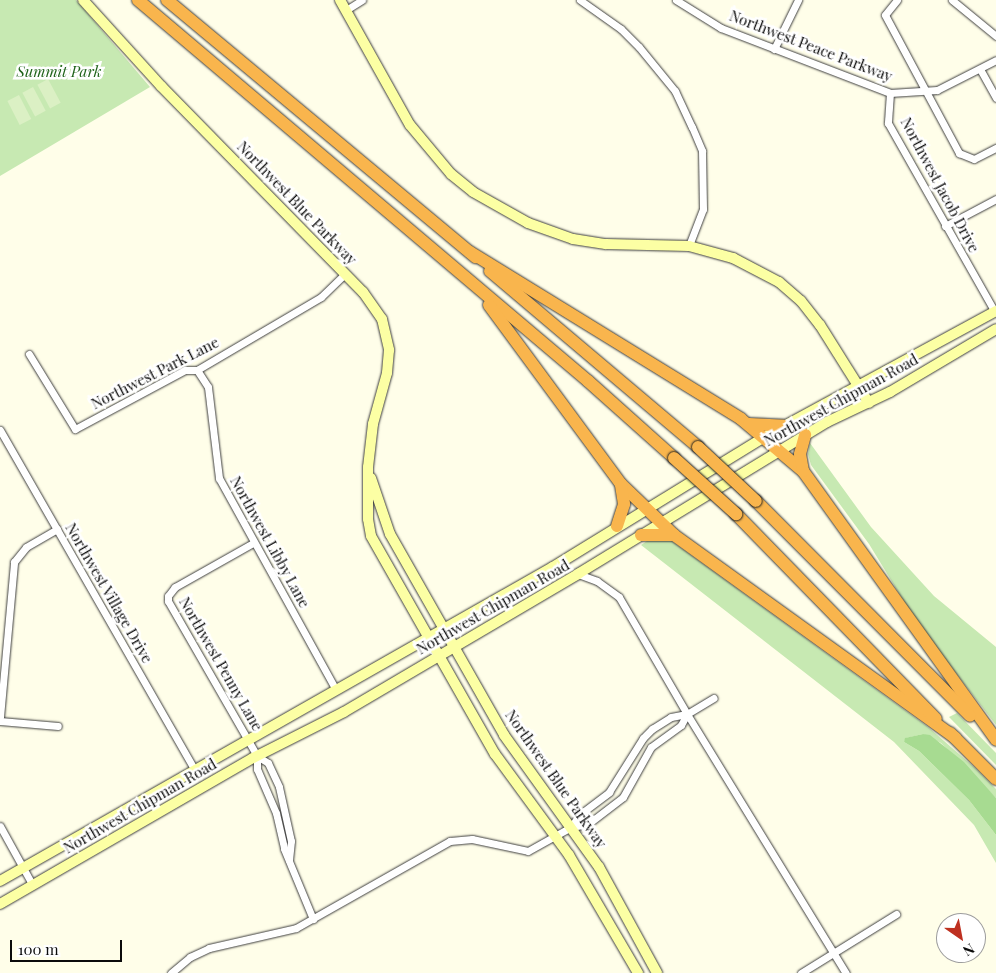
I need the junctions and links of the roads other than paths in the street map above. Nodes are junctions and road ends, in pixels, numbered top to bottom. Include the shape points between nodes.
1 (83, 0) edge
2 (138, 0) edge
3 (166, 0) edge
4 (340, 0) edge
5 (362, 0) edge
6 (580, 0) edge
7 (676, 0) edge
8 (798, 0) edge
9 (897, 0) edge
10 (952, 0) edge
11 (346, 10) junction
12 (996, 36) edge
13 (774, 49) junction
14 (996, 60) edge
15 (980, 70) junction
16 (890, 93) junction
17 (924, 93) junction
18 (996, 98) edge
19 (996, 148) edge
20 (996, 199) edge
21 (946, 226) junction
22 (689, 246) junction
23 (470, 252) junction
24 (345, 274) junction
25 (472, 283) junction
26 (995, 311) edge
27 (996, 329) edge
28 (978, 340) junction
29 (29, 354) dead end
30 (197, 370) junction
31 (859, 387) junction
32 (869, 403) junction
33 (748, 424) junction
34 (784, 426) junction
35 (0, 430) edge
36 (805, 435) junction
37 (764, 437) junction
38 (780, 451) junction
39 (368, 467) junction
40 (803, 471) junction
41 (621, 484) junction
42 (646, 507) junction
43 (662, 521) junction
44 (617, 526) junction
45 (56, 529) junction
46 (641, 535) junction
47 (674, 535) junction
48 (253, 543) junction
49 (578, 574) junction
50 (444, 626) junction
51 (426, 637) junction
52 (456, 646) junction
53 (438, 657) junction
54 (336, 690) junction
55 (714, 698) dead end
56 (687, 714) junction
57 (0, 717) edge
58 (0, 721) edge
59 (58, 726) dead end
60 (955, 738) junction
61 (249, 739) junction
62 (996, 741) edge
63 (257, 756) junction
64 (194, 769) junction
65 (996, 779) edge
66 (0, 826) edge
67 (571, 827) junction
68 (555, 836) junction
69 (289, 862) junction
70 (23, 868) junction
71 (0, 881) edge
72 (32, 884) junction
73 (0, 904) edge
74 (896, 914) dead end
75 (313, 919) junction
76 (835, 952) junction
77 (171, 973) edge
78 (638, 973) edge
79 (657, 973) edge
80 (801, 973) edge
81 (846, 973) edge

1 - 24 street, Northwest Blue Parkway via 161,86
2 - 25 highway
3 - 23 highway
4 - 11 street
5 - 11 street
6 - 22 street via 621,29 639,47 675,91 692,127 702,152 703,209
7 - 13 street, Northwest Peace Parkway via 721,28
8 - 13 street
9 - 17 street via 885,15 923,83
10 - 12 street
11 - 22 street via 410,125 452,174 473,192 528,223 573,239 606,244
13 - 16 street, Northwest Peace Parkway
14 - 15 street, Northwest Peace Parkway
15 - 17 street, Northwest Peace Parkway via 953,84
15 - 18 street
16 - 17 street, Northwest Peace Parkway
16 - 21 street, Northwest Jacob Drive via 888,123
17 - 19 street via 963,156 974,159
20 - 21 street
21 - 26 street, Northwest Jacob Drive
22 - 31 street via 732,258 779,282 801,301 820,325
23 - 33 highway
23 - 62 highway, bridge via 698,447
24 - 30 street, Northwest Park Lane via 322,296
24 - 39 street, Northwest Blue Parkway via 382,319 389,350 388,373 373,424
25 - 41 highway
25 - 60 highway, bridge via 736,514
26 - 28 street via 992,323
26 - 31 street, Northwest Chipman Road
27 - 28 street, Northwest Chipman Road
28 - 32 street, Northwest Chipman Road
29 - 30 street, Northwest Park Lane via 75,429 185,370
30 - 48 street, Northwest Libby Lane via 208,387 219,478
31 - 32 street
31 - 34 street, Northwest Chipman Road
32 - 36 street, Northwest Chipman Road
33 - 34 highway
33 - 37 highway
34 - 37 street, Northwest Chipman Road
35 - 45 street, Northwest Village Drive
36 - 38 street, Northwest Chipman Road
36 - 40 highway via 800,454
37 - 38 highway
37 - 42 street, Northwest Chipman Road
38 - 40 highway
38 - 43 street, Northwest Chipman Road
39 - 50 street, Northwest Blue Parkway via 390,534
39 - 51 street, Northwest Blue Parkway via 371,536
40 - 62 highway
41 - 42 highway
41 - 44 highway via 624,504
42 - 43 highway
42 - 44 street, Northwest Chipman Road
43 - 46 street, Northwest Chipman Road
43 - 47 highway
44 - 50 street, Northwest Chipman Road via 552,567
45 - 57 street via 26,547 14,562
45 - 64 street, Northwest Village Drive
46 - 47 highway
46 - 49 street, Northwest Chipman Road
47 - 60 highway
48 - 54 street, Northwest Libby Lane
48 - 61 street, Northwest Penny Lane via 175,587 168,596 170,606
49 - 52 street, Northwest Chipman Road
49 - 56 street via 597,581 619,597
50 - 51 street, Northwest Chipman Road
50 - 52 street, Northwest Blue Parkway
51 - 53 street, Northwest Blue Parkway
51 - 54 street, Northwest Chipman Road
52 - 53 street, Northwest Chipman Road
52 - 67 street, Northwest Blue Parkway via 504,735
53 - 63 street, Northwest Chipman Road via 344,712
53 - 68 street, Northwest Blue Parkway via 495,754
54 - 61 street, Northwest Chipman Road
55 - 56 street
56 - 67 street via 671,716 643,738 609,792 579,815
56 - 67 street via 681,725 651,747 623,797 613,807 588,824
56 - 76 street
58 - 59 street
60 - 65 highway
61 - 63 street, Northwest Penny Lane
61 - 64 street, Northwest Chipman Road
63 - 69 street via 258,769 276,813
63 - 69 street via 268,763 279,787 292,841
63 - 72 street, Northwest Chipman Road
64 - 70 street, Northwest Chipman Road
66 - 70 street
67 - 68 street
67 - 79 street, Northwest Blue Parkway via 617,897
68 - 75 street via 528,851 472,839 450,841
68 - 78 street, Northwest Blue Parkway via 599,901
69 - 75 street
70 - 71 street, Northwest Chipman Road
70 - 72 street
72 - 73 street, Northwest Chipman Road
74 - 76 street
75 - 77 street via 288,932 209,948 190,956
76 - 80 street
76 - 81 street

